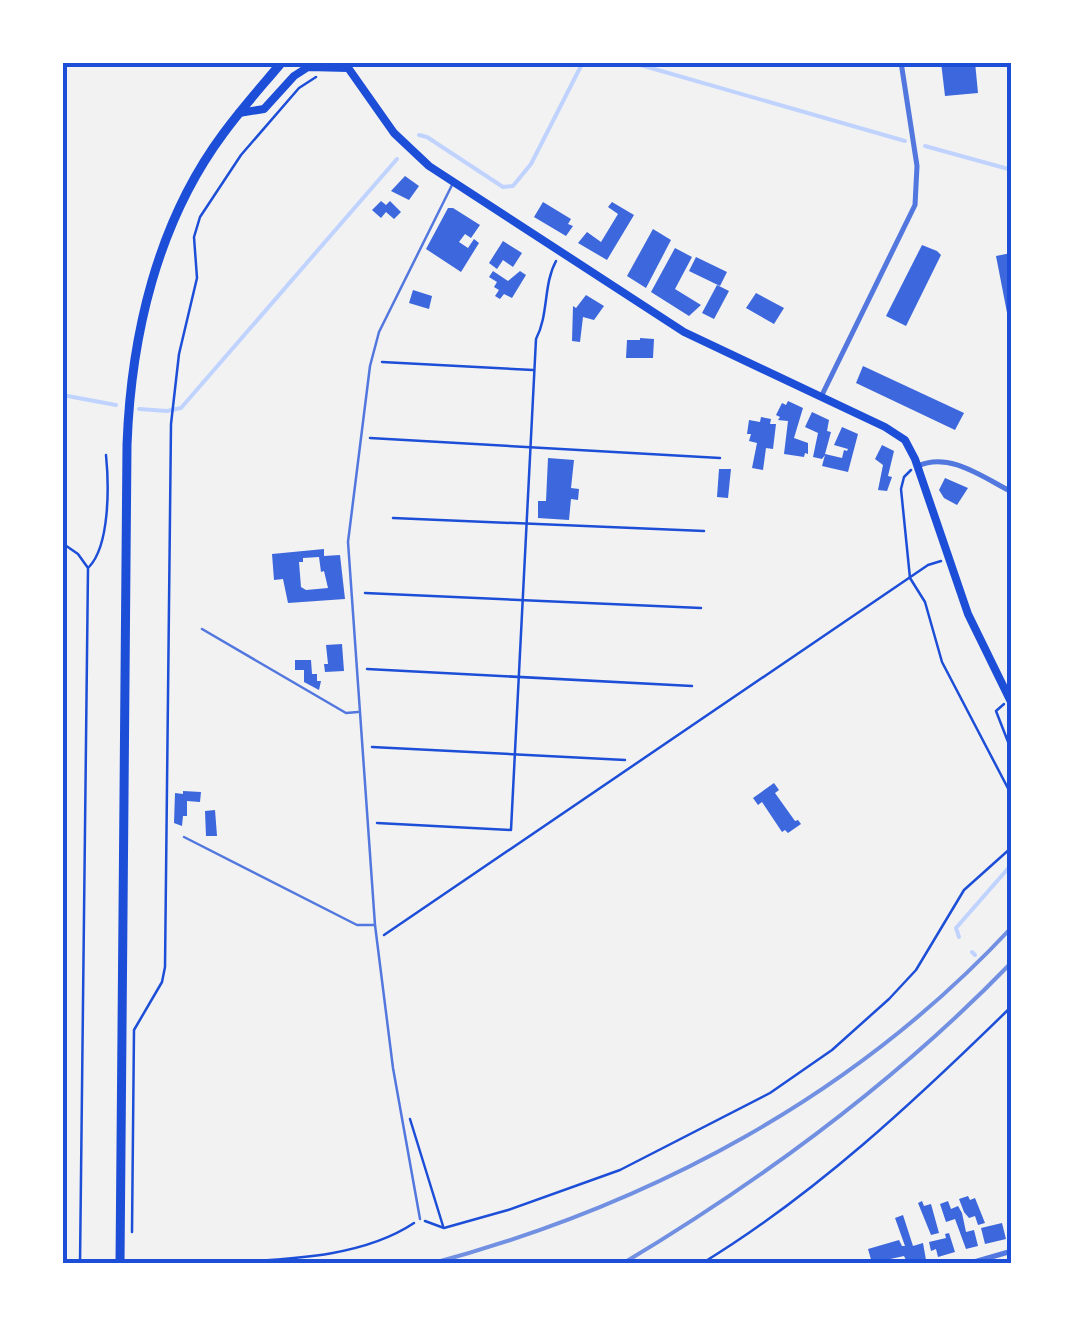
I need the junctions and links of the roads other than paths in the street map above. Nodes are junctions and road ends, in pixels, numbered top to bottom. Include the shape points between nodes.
1 (282, 62) edge
2 (901, 62) edge
3 (1008, 62) edge
4 (346, 66) edge
5 (1012, 82) edge
6 (239, 113) junction
7 (454, 182) junction
8 (821, 398) junction
9 (918, 466) junction
10 (1012, 492) edge
11 (202, 629) dead end
12 (1010, 702) edge
13 (359, 712) junction
14 (184, 836) dead end
15 (375, 925) junction
16 (420, 1219) road end
17 (1012, 1251) edge
18 (120, 1264) edge
19 (966, 1264) edge

1 - 6 main road
2 - 8 street via 917,166 915,204
3 - 5 lane
4 - 6 main road via 308,67 264,109
4 - 7 main road via 402,142
6 - 18 main road via 199,171 168,240 131,376
7 - 8 main road via 684,332
7 - 13 lane via 393,298 370,366 348,542
8 - 9 main road via 900,436
9 - 10 street via 949,462
9 - 12 main road via 978,641
11 - 13 lane via 346,712
13 - 15 lane
14 - 15 lane via 357,925
15 - 16 lane
17 - 19 street

